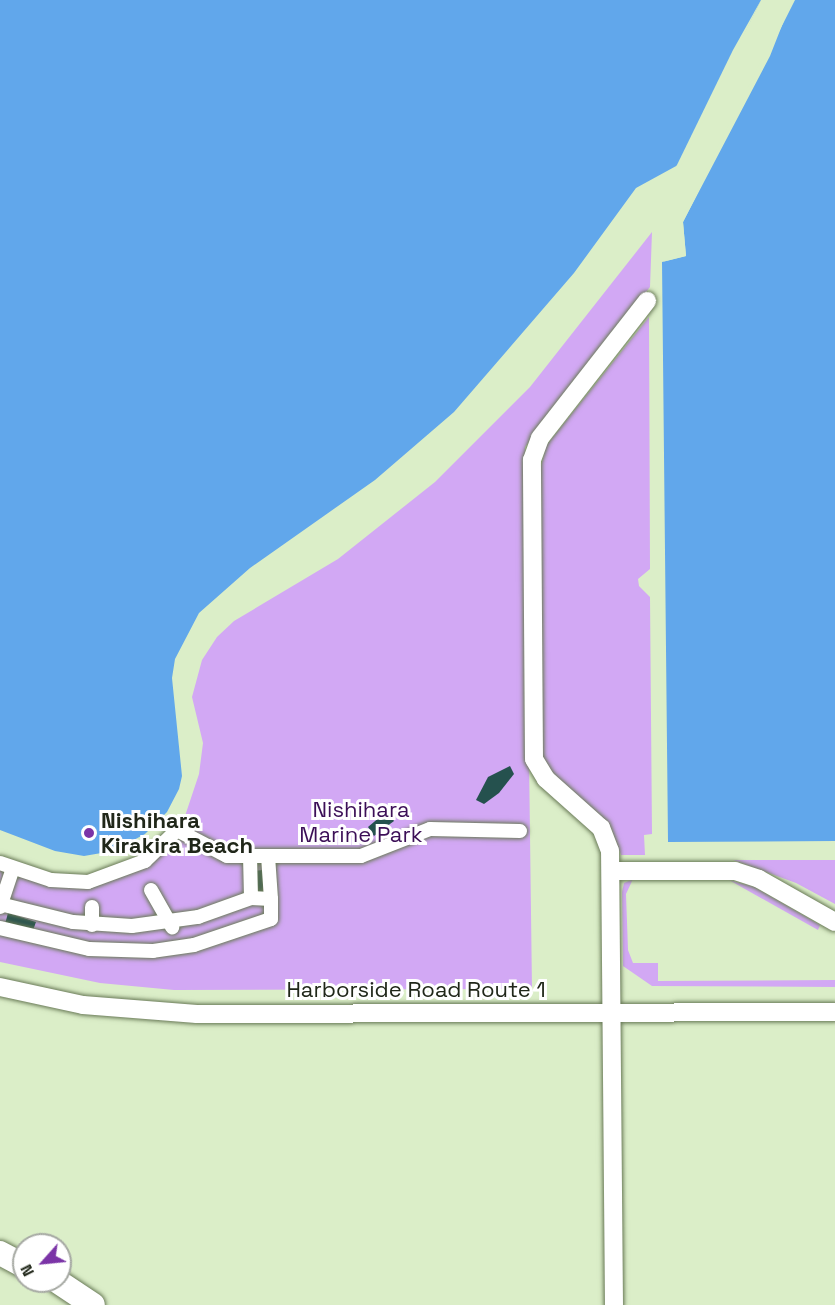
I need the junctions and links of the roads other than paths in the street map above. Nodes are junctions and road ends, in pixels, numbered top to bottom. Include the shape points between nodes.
1 (647, 301) dead end
2 (520, 831) dead end
3 (250, 856) junction
4 (268, 856) junction
5 (6, 865) edge
6 (611, 871) junction
7 (152, 890) dead end
8 (251, 898) junction
9 (271, 899) junction
10 (0, 905) edge
11 (92, 907) dead end
12 (835, 922) edge
13 (92, 925) junction
14 (171, 925) junction
15 (0, 928) edge
16 (0, 987) edge
17 (835, 1012) edge
18 (612, 1013) junction
19 (72, 1291) edge
20 (59, 1293) edge
21 (77, 1305) edge
22 (93, 1305) edge
23 (614, 1305) edge

1 - 6 street via 540,438 532,460 534,759 546,779 601,828 610,851
2 - 4 street via 430,829 361,856
3 - 4 street
3 - 5 street via 227,856 177,830 145,861 107,878 69,882
3 - 8 street
4 - 9 street
5 - 10 street
6 - 12 street via 735,871 759,879
6 - 18 street
7 - 14 street
8 - 9 street
8 - 14 street
9 - 15 street via 271,920 194,945 153,951 89,950
10 - 13 street via 16,911 33,911 64,923
11 - 13 street
13 - 14 street via 118,929
16 - 18 street, Harborside Road Route 1 via 83,1005 197,1014
17 - 18 street, Harborside Road Route 1
18 - 23 street
19 - 22 highway
20 - 21 highway

